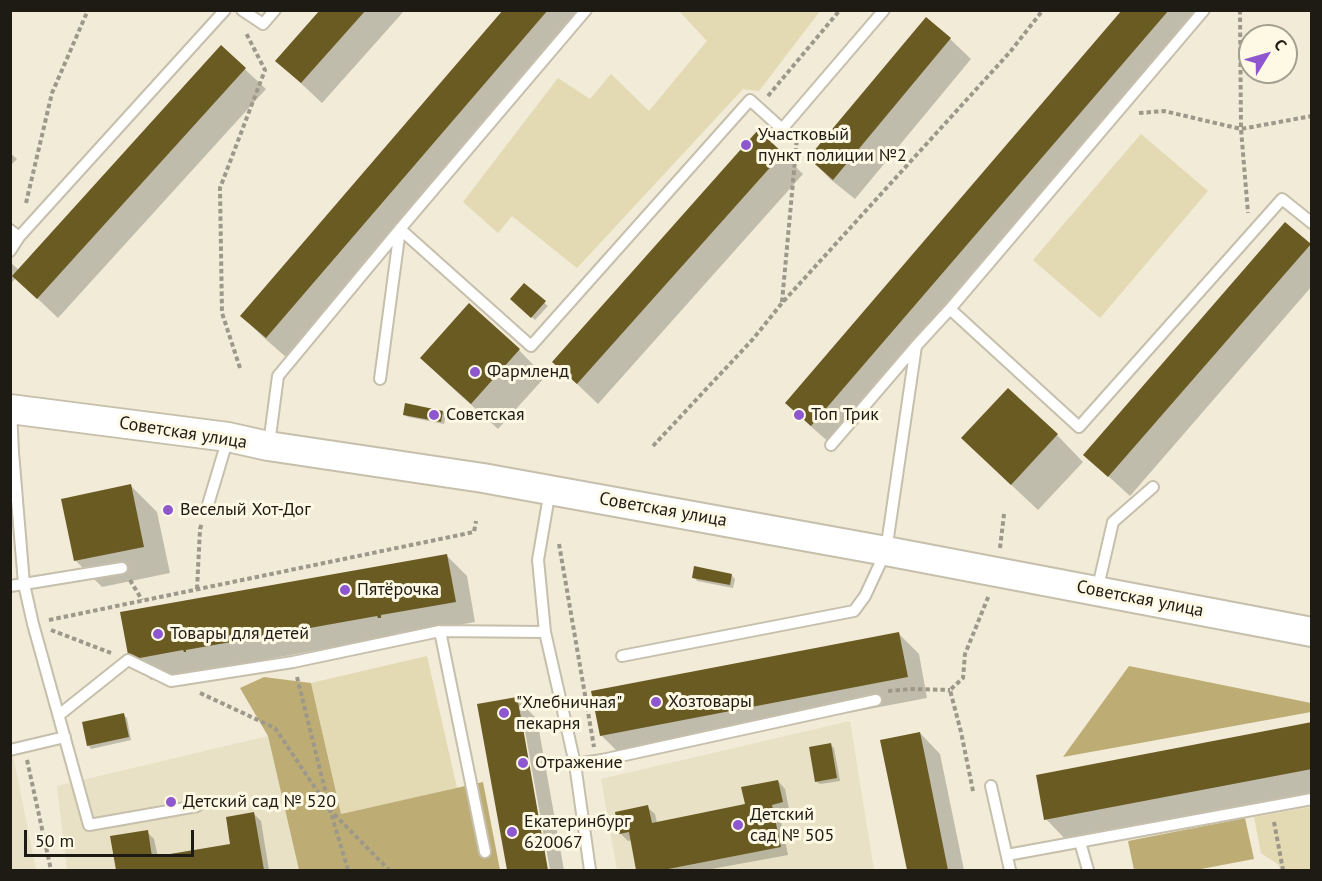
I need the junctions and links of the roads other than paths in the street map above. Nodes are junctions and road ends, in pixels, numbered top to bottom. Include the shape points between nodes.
1 (225, 10) edge
2 (242, 10) edge
3 (275, 10) edge
4 (586, 10) edge
5 (884, 10) edge
6 (1204, 10) edge
7 (1311, 223) edge
8 (400, 228) junction
9 (14, 233) edge
10 (10, 251) edge
11 (950, 309) junction
12 (916, 346) junction
13 (380, 379) dead end
14 (11, 409) edge
15 (228, 438) junction
16 (831, 445) dead end
17 (268, 446) junction
18 (1153, 487) dead end
19 (550, 490) junction
20 (207, 508) road end
21 (886, 551) junction
22 (122, 568) road end
23 (24, 584) junction
24 (10, 586) edge
25 (1097, 591) junction
26 (440, 631) junction
27 (545, 632) junction
28 (1311, 632) edge
29 (622, 656) dead end
30 (876, 700) dead end
31 (59, 716) junction
32 (65, 737) junction
33 (10, 750) edge
34 (575, 764) junction
35 (991, 786) dead end
36 (1311, 799) edge
37 (196, 806) dead end
38 (1080, 842) junction
39 (484, 852) dead end
40 (1006, 855) junction
41 (590, 870) edge
42 (1010, 870) edge
43 (1088, 870) edge

1 - 9 lane
2 - 3 lane via 263,24
4 - 8 lane
5 - 8 lane via 782,129 750,100 531,346
6 - 11 lane
7 - 11 lane via 1282,199 1079,427
8 - 13 lane
8 - 17 lane via 278,376
9 - 10 lane
11 - 12 lane
12 - 16 lane
12 - 21 lane
14 - 15 main road, Советская улица
14 - 23 lane
15 - 17 main road, Советская улица
15 - 20 lane
17 - 19 main road, Советская улица
18 - 25 lane via 1113,522
19 - 21 main road, Советская улица
19 - 27 lane via 538,560
21 - 25 main road, Советская улица
21 - 29 lane via 854,611
22 - 23 lane
23 - 24 lane
23 - 31 lane
25 - 28 main road, Советская улица
26 - 27 lane
26 - 31 lane via 293,662 171,681 128,660
26 - 39 lane
27 - 34 lane
30 - 34 lane
31 - 32 lane
32 - 33 lane
32 - 37 lane via 89,825
34 - 41 lane
35 - 40 lane
36 - 38 lane
38 - 40 lane
38 - 43 lane
40 - 42 lane

